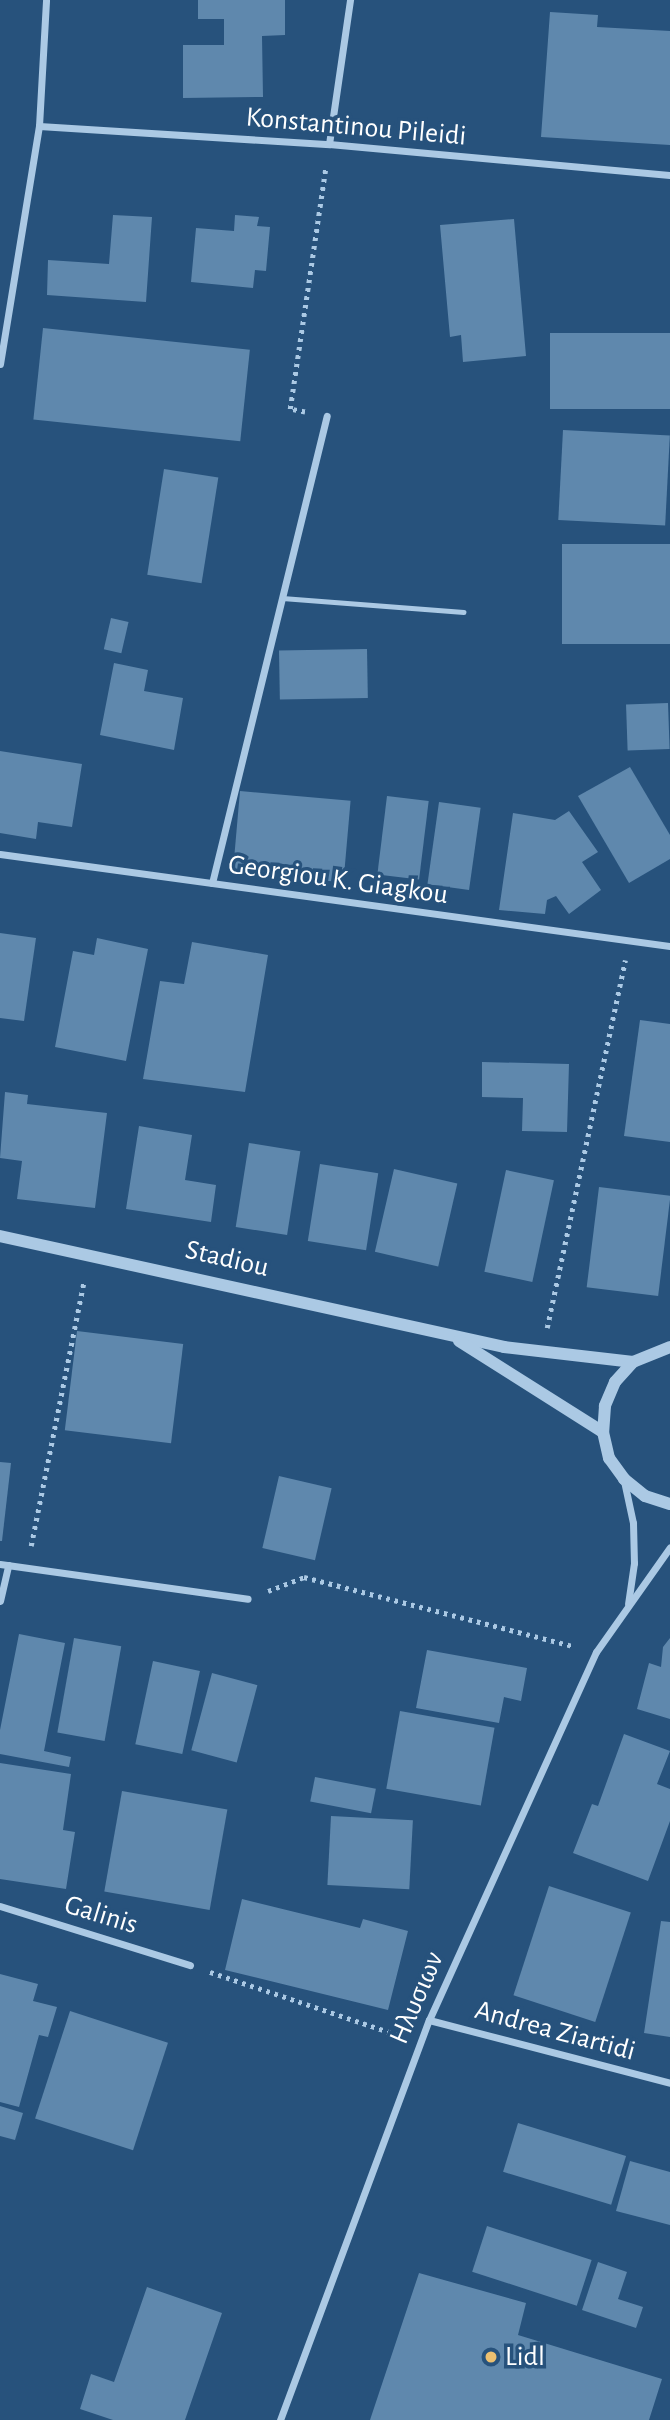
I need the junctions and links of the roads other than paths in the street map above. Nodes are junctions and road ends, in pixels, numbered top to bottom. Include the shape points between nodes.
1 (46, 0) edge
2 (350, 0) edge
3 (39, 126) junction
4 (330, 145) junction
5 (670, 175) edge
6 (0, 364) edge
7 (327, 416) road end
8 (282, 598) junction
9 (463, 612) dead end
10 (0, 854) edge
11 (212, 884) junction
12 (670, 946) edge
13 (0, 1236) edge
14 (443, 1332) junction
15 (670, 1347) edge
16 (633, 1362) junction
17 (603, 1432) junction
18 (624, 1479) junction
19 (670, 1504) edge
20 (670, 1547) edge
21 (4, 1565) edge
22 (248, 1599) road end
23 (0, 1601) edge
24 (628, 1608) junction
25 (0, 1906) edge
26 (190, 1965) road end
27 (429, 2020) junction
28 (670, 2083) edge
29 (280, 2420) edge

1 - 3 street
2 - 4 street
3 - 4 street, Konstantinou Pileidi
3 - 6 street
4 - 5 street, Konstantinou Pileidi
7 - 8 street
8 - 9 lane
8 - 11 street
10 - 11 street, Georgiou K. Giagkou
11 - 12 street, Georgiou K. Giagkou
13 - 14 street, Stadiou
14 - 16 street, Stadiou via 542,1353
14 - 17 street, Stadiou via 512,1370
15 - 16 street
16 - 17 street via 615,1382 605,1406
17 - 18 street via 609,1458
18 - 19 street via 645,1496
18 - 24 street via 634,1550
20 - 24 street, Ηλυσιων
21 - 22 street
21 - 23 street
24 - 27 street, Ηλυσιων via 596,1652
25 - 26 street, Galinis
27 - 28 street, Andrea Ziartidi
27 - 29 street, Ηλυσιων

